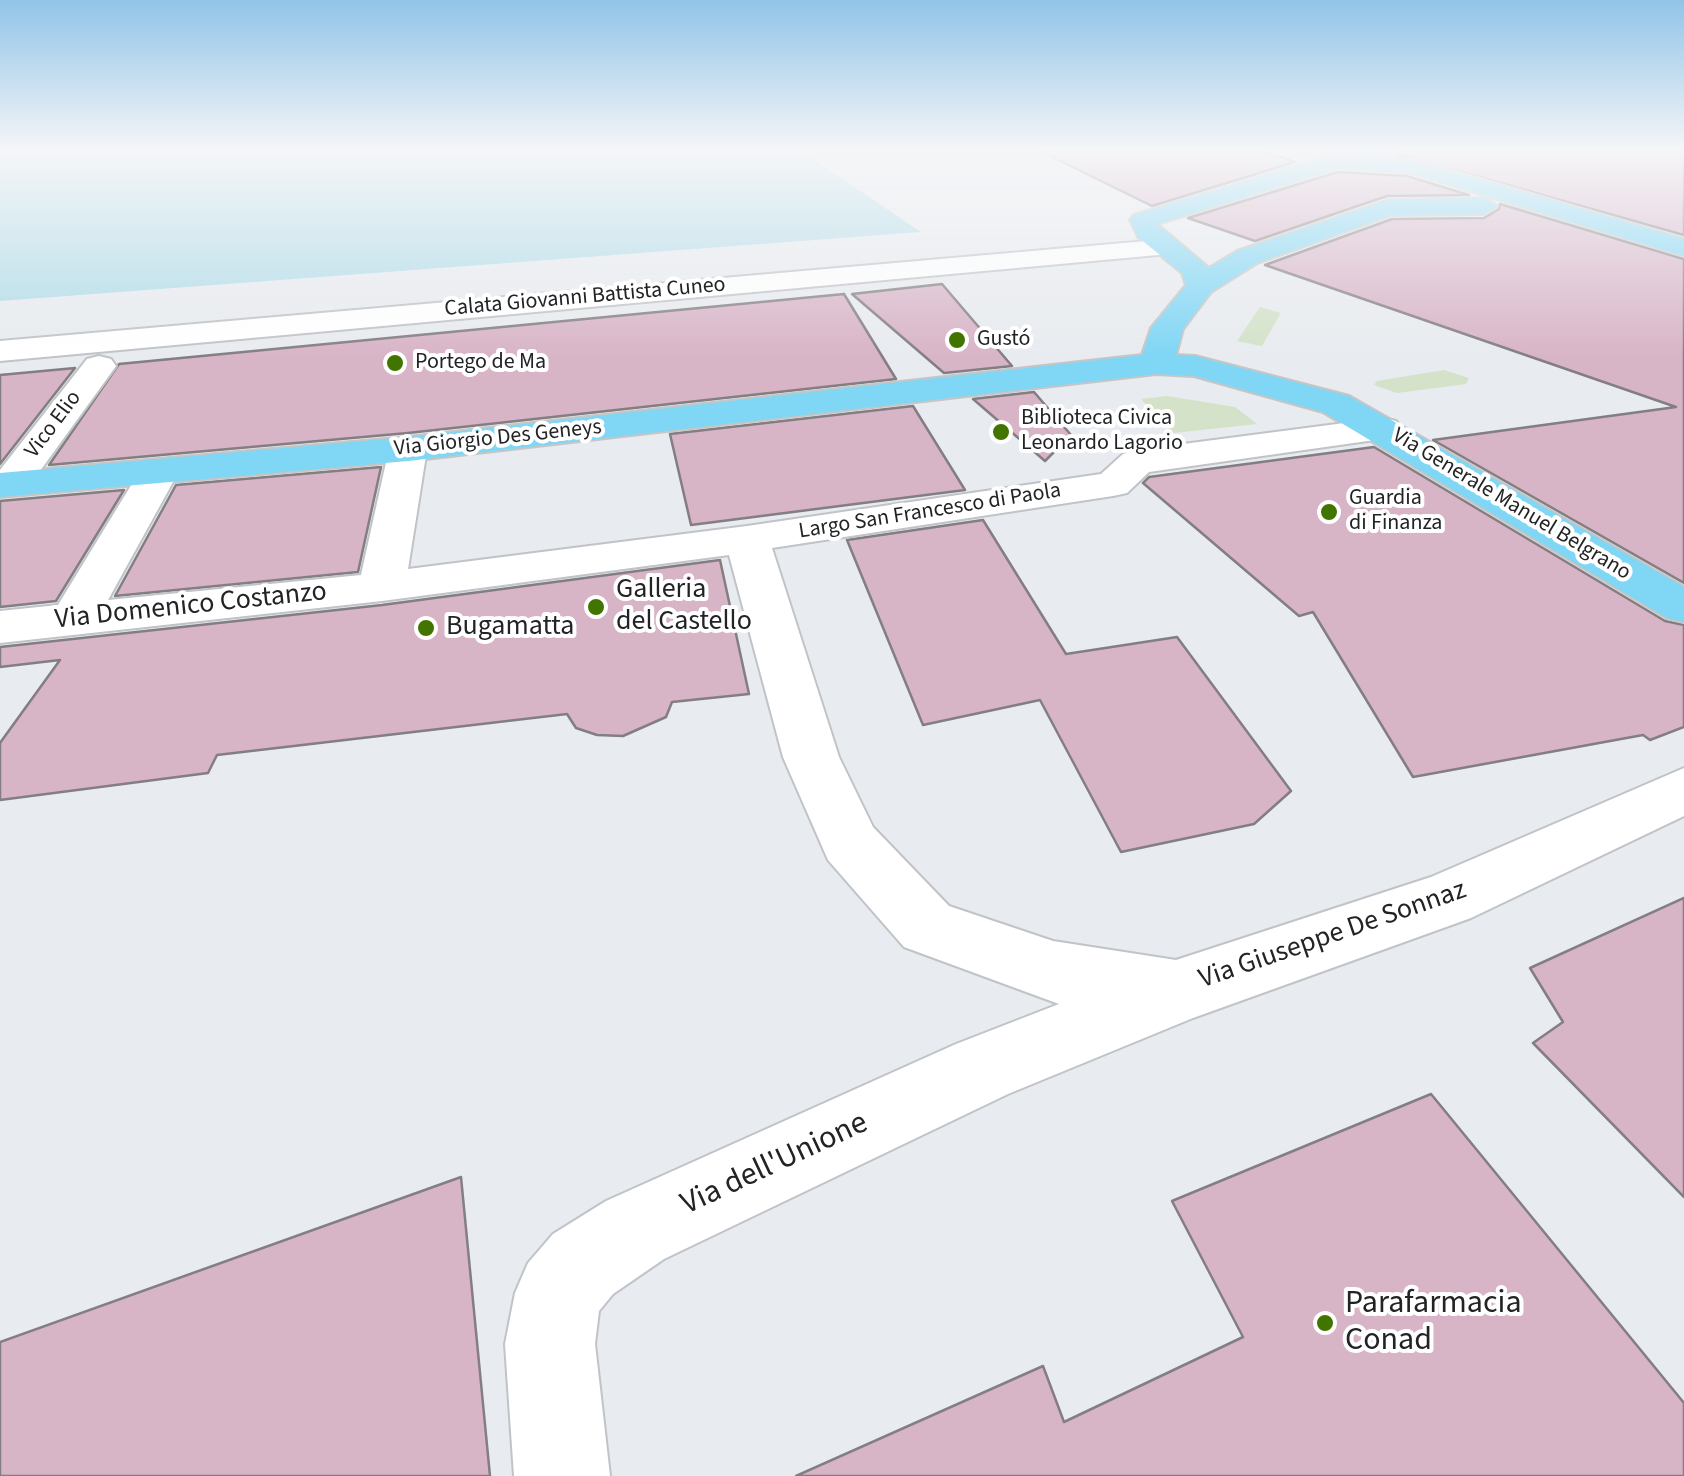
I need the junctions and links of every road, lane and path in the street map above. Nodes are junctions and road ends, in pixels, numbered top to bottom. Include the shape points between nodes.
1 (1143, 220) edge
2 (1353, 220) edge
3 (1591, 220) edge
4 (1170, 247) junction
5 (1684, 248) edge
6 (1201, 286) junction
7 (0, 351) edge
8 (1156, 364) junction
9 (98, 366) dead end
10 (1333, 420) junction
11 (1383, 429) joint
12 (408, 449) junction
13 (158, 473) junction
14 (5, 484) edge
15 (746, 539) junction
16 (382, 587) junction
17 (1684, 607) edge
18 (73, 620) junction
19 (0, 626) edge
20 (1684, 790) edge
21 (1178, 991) junction
22 (562, 1476) edge

1 - 4 main road via 1147,231
2 - 6 main road via 1246,256
3 - 5 main road
4 - 6 main road via 1196,269
4 - 7 street, Calata Giovanni Battista Cuneo
6 - 8 main road via 1166,328
8 - 10 main road, Via Giorgio Des Geneys via 1195,366
8 - 12 main road, Via Giorgio Des Geneys
9 - 14 street, Vico Elio
10 - 11 street
10 - 15 street, Largo San Francesco di Paola via 1137,462 1114,484
11 - 17 main road, Via Generale Manuel Belgrano
12 - 13 main road, Via Giorgio Des Geneys
12 - 16 street
13 - 14 main road, Via Giorgio Des Geneys
13 - 18 street
15 - 16 street, Largo San Francesco di Paola
15 - 21 street, Via Giuseppe De Sonnaz via 811,757 850,843 927,927 1053,972
16 - 18 street, Via Domenico Costanzo
18 - 19 street, Via Domenico Costanzo
20 - 21 street, Via Giuseppe De Sonnaz via 1448,899
21 - 22 street, Via dell'Unione via 964,1078 635,1230 583,1264 558,1293 550,1344

